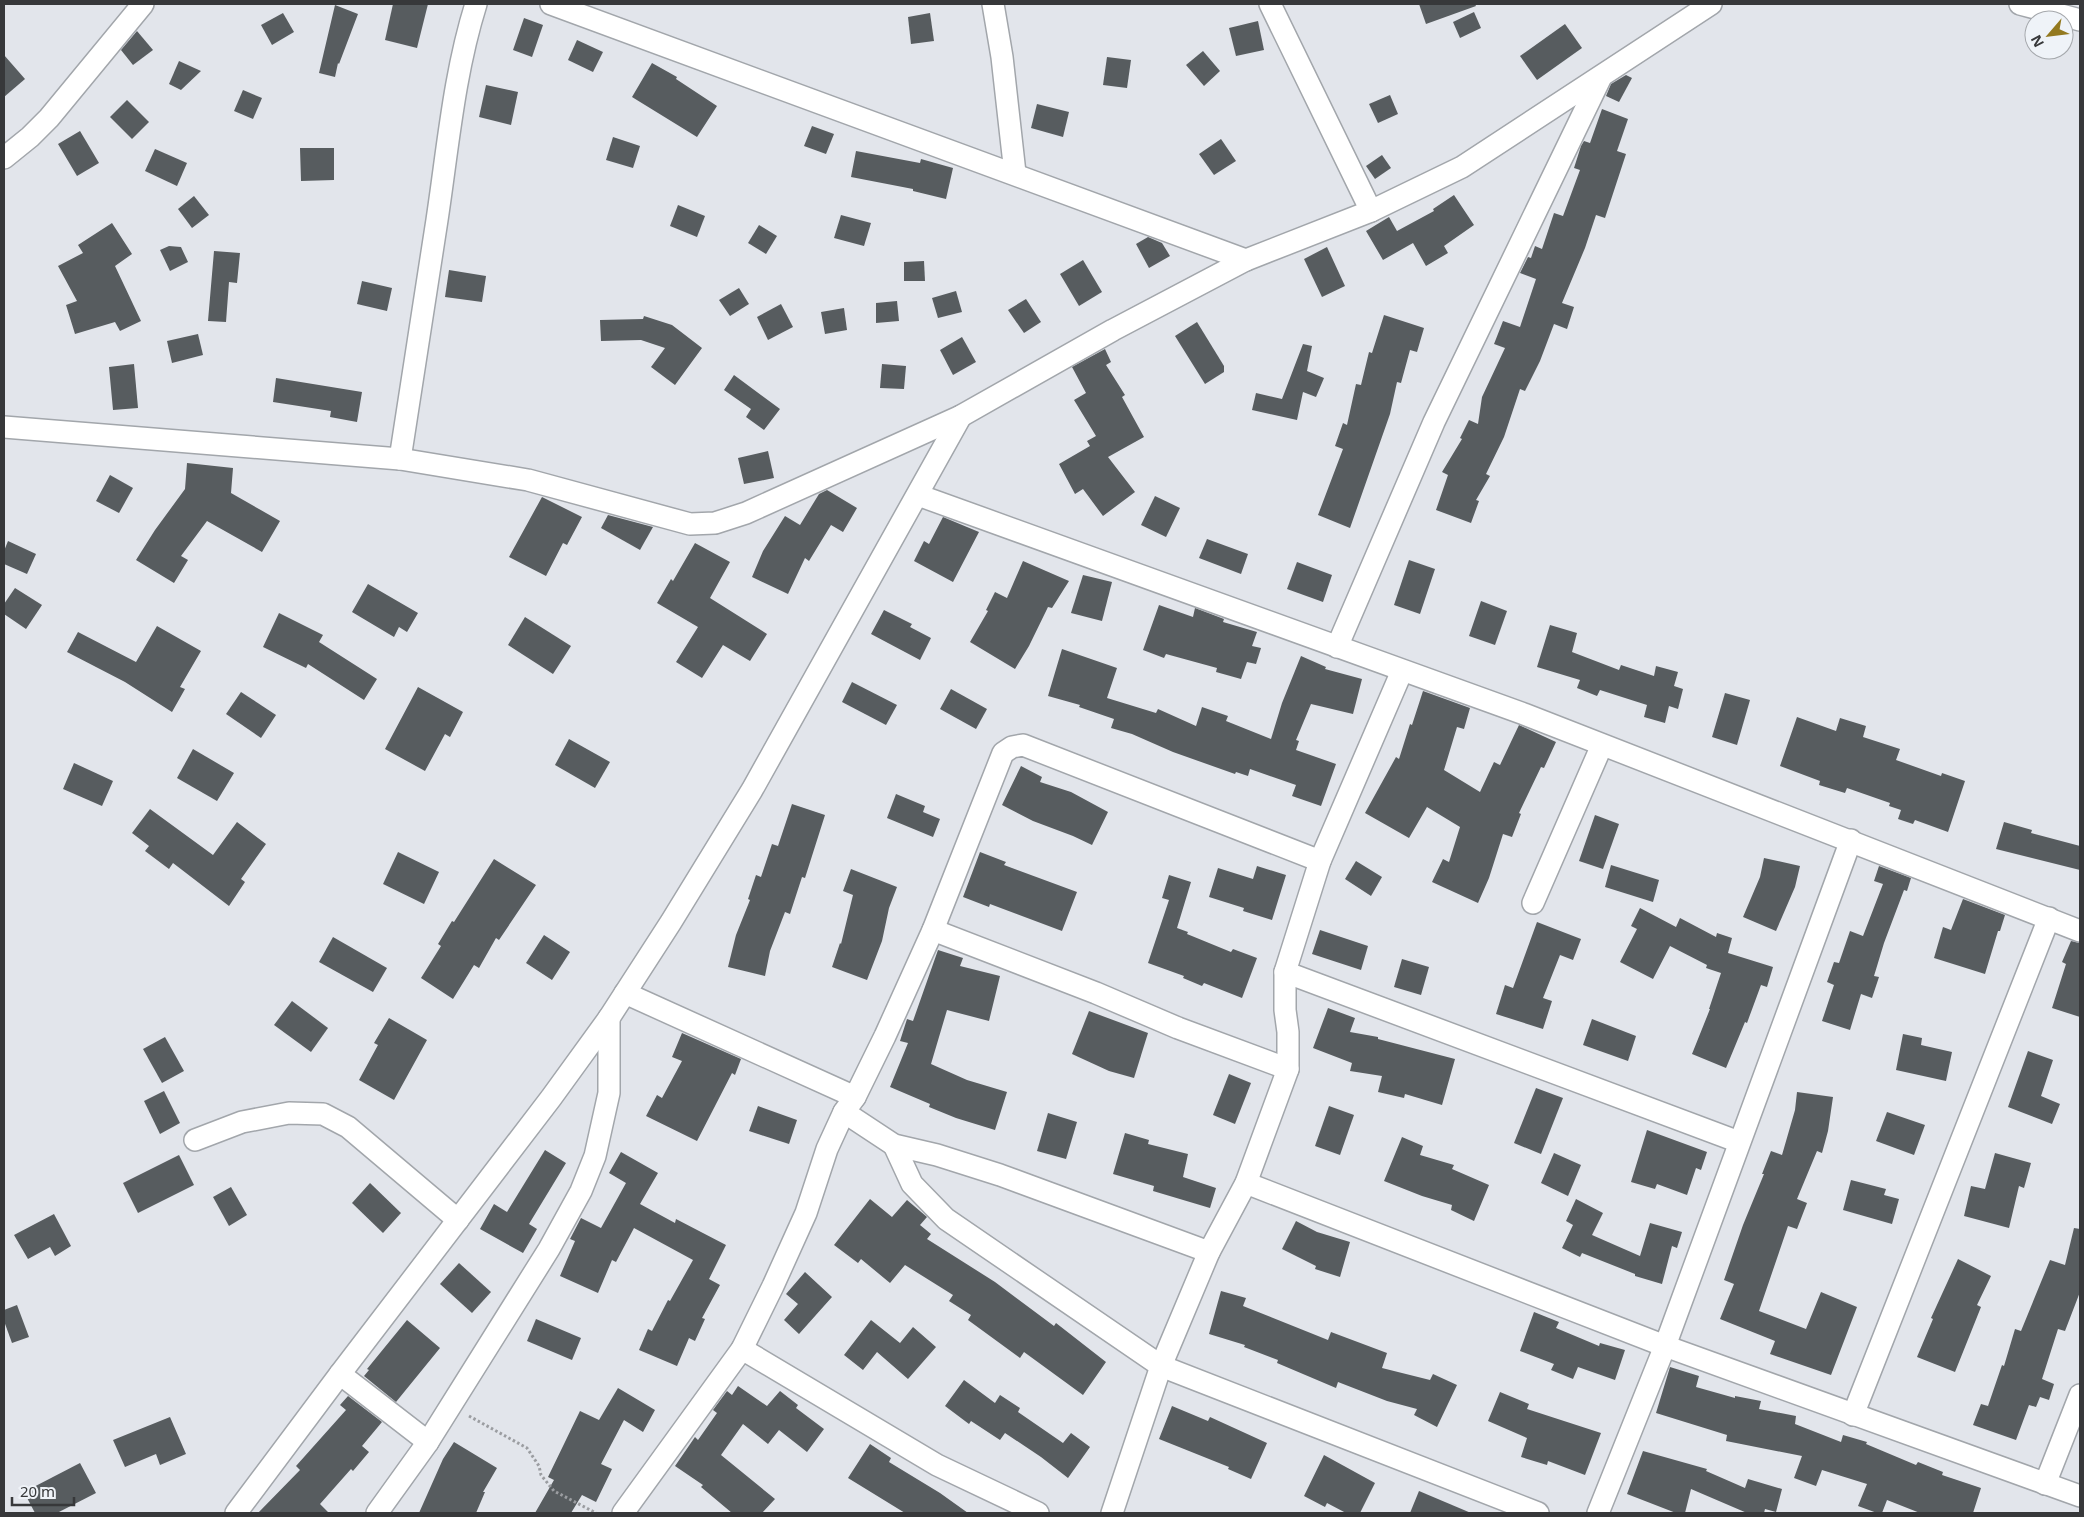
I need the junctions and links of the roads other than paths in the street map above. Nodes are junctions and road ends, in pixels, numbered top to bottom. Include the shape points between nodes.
1 (143, 4) edge
2 (476, 4) edge
3 (551, 4) edge
4 (993, 4) edge
5 (1270, 4) edge
6 (1711, 4) edge
7 (2020, 4) edge
8 (2080, 20) edge
9 (1601, 77) junction
10 (4, 158) edge
11 (1015, 173) junction
12 (1371, 211) junction
13 (1246, 260) junction
14 (961, 416) junction
15 (4, 427) edge
16 (400, 459) junction
17 (918, 495) junction
18 (1337, 646) junction
19 (1402, 671) junction
20 (1602, 745) junction
21 (1851, 840) junction
22 (1320, 861) junction
23 (1533, 903) dead end
24 (2049, 918) junction
25 (932, 930) junction
26 (2080, 930) edge
27 (1285, 972) junction
28 (625, 993) junction
29 (608, 1018) junction
30 (1288, 1069) junction
31 (849, 1105) junction
32 (195, 1140) dead end
33 (1739, 1142) junction
34 (894, 1144) junction
35 (1246, 1183) junction
36 (458, 1220) junction
37 (1209, 1252) junction
38 (1665, 1346) junction
39 (742, 1349) junction
40 (1161, 1366) junction
41 (340, 1374) junction
42 (2080, 1395) edge
43 (1853, 1415) junction
44 (428, 1442) junction
45 (2044, 1484) junction
46 (2080, 1496) edge
47 (236, 1513) edge
48 (377, 1513) edge
49 (623, 1513) edge
50 (1038, 1513) edge
51 (1112, 1513) edge
52 (1538, 1513) edge
53 (1598, 1513) edge

1 - 10 street via 49,118
2 - 16 street via 466,35 453,104
3 - 11 street
4 - 11 street
5 - 12 street
6 - 9 street
7 - 8 street
9 - 12 street via 1462,167
9 - 18 street via 1434,422
11 - 13 street
12 - 13 street
13 - 14 street
14 - 16 street via 746,513 715,523 690,524 528,480
14 - 17 street
15 - 16 street
17 - 18 street
17 - 28 street via 752,790
18 - 19 street
19 - 20 street
19 - 22 street
20 - 21 street
20 - 23 street
21 - 24 street
21 - 33 street
22 - 25 street via 1023,745 1003,753
22 - 27 street
24 - 26 street
24 - 43 street
25 - 30 street
25 - 31 street via 885,1036
27 - 30 street
27 - 33 street
28 - 29 street
28 - 31 street
29 - 36 street
29 - 44 street via 609,1093 595,1156 549,1249
30 - 35 street
31 - 34 street
31 - 39 street via 827,1150 806,1213
32 - 36 street via 242,1122 289,1113 323,1114 348,1127
33 - 38 street
34 - 37 street via 1000,1175
34 - 40 street via 912,1184 946,1219
35 - 37 street
35 - 38 street
36 - 41 street
37 - 40 street
38 - 43 street
38 - 53 street
39 - 49 street
39 - 50 street via 937,1465
40 - 51 street
40 - 52 street
41 - 44 street
41 - 47 street
42 - 45 street
43 - 45 street
44 - 48 street
45 - 46 street

